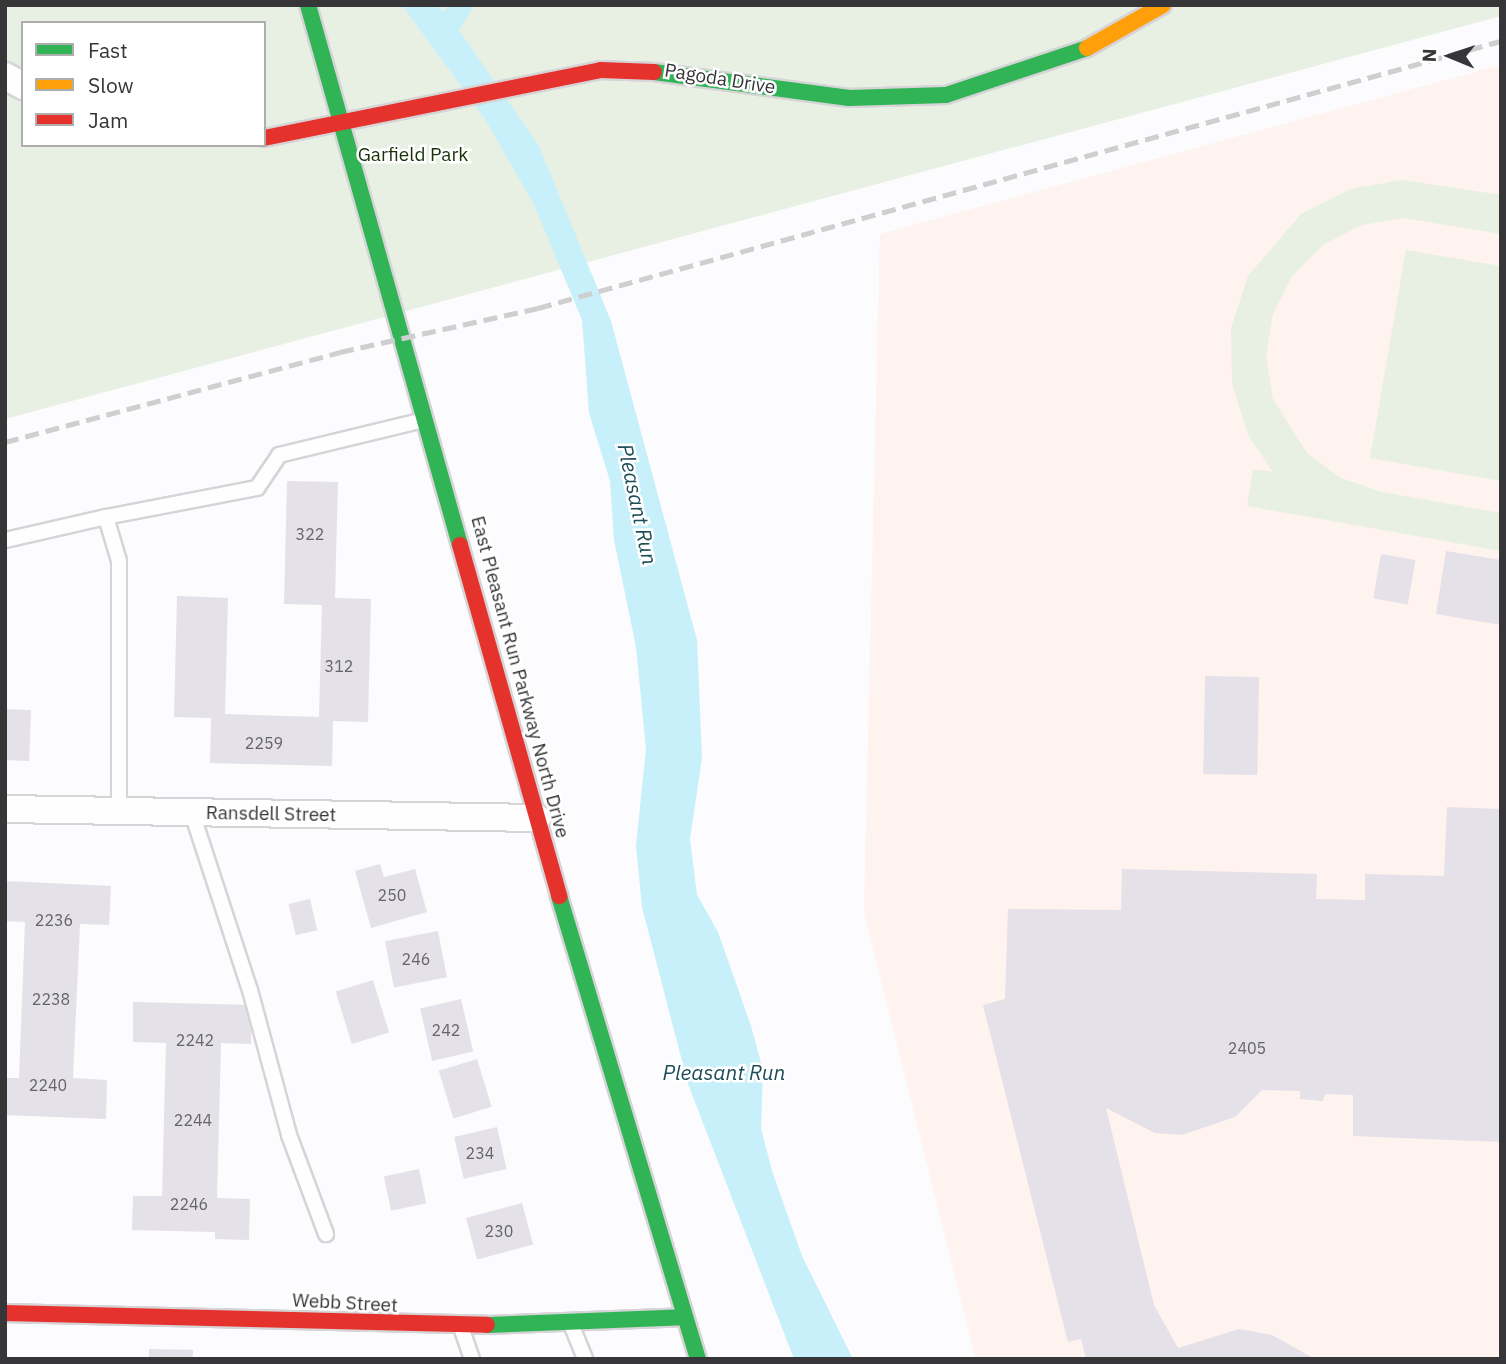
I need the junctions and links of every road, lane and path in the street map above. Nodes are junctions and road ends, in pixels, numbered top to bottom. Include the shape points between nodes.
1 (308, 5) edge
2 (1163, 5) edge
3 (5, 76) edge
4 (21, 85) edge
5 (346, 125) junction
6 (266, 138) edge
7 (427, 419) junction
8 (106, 517) junction
9 (5, 540) edge
10 (5, 809) edge
11 (119, 811) junction
12 (192, 813) junction
13 (537, 818) junction
14 (326, 1234) dead end
15 (5, 1313) edge
16 (683, 1317) junction
17 (571, 1323) junction
18 (461, 1327) junction
19 (472, 1359) edge
20 (585, 1359) edge
21 (698, 1359) edge

1 - 5 street, East Pleasant Run Parkway North Drive
2 - 5 street, Pagoda Drive via 1073,57 946,95 849,98 658,68 577,72
3 - 4 street
5 - 6 street, Pagoda Drive
5 - 7 street, East Pleasant Run Parkway North Drive
7 - 8 lane via 279,456 257,488
7 - 13 street, East Pleasant Run Parkway North Drive
8 - 9 lane
8 - 11 lane via 119,561
10 - 11 street, Ransdell Street
11 - 12 street, Ransdell Street
12 - 13 street, Ransdell Street
12 - 14 lane via 289,1135
13 - 16 street, East Pleasant Run Parkway North Drive
15 - 18 street, Webb Street
16 - 17 street, Webb Street
16 - 21 street, East Pleasant Run Parkway North Drive
17 - 18 street, Webb Street
17 - 20 lane
18 - 19 lane

